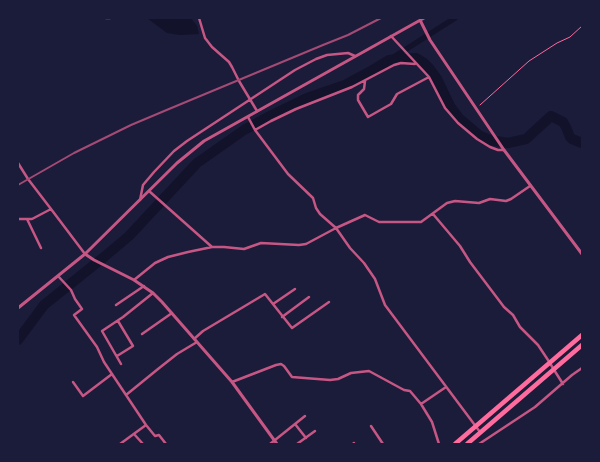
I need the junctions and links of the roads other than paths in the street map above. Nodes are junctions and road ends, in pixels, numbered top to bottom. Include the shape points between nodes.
1 (106, 18) edge
2 (110, 18) edge
3 (199, 18) edge
4 (424, 18) edge
5 (420, 20) junction
6 (391, 36) junction
7 (355, 56) junction
8 (415, 63) junction
9 (429, 77) junction
10 (365, 81) junction
11 (251, 100) junction
12 (257, 111) junction
13 (248, 117) junction
14 (255, 129) junction
15 (504, 149) junction
16 (18, 163) edge
17 (531, 186) junction
18 (149, 191) junction
19 (140, 200) junction
20 (51, 209) junction
21 (433, 214) junction
22 (18, 219) edge
23 (27, 219) junction
24 (336, 228) junction
25 (212, 247) junction
26 (41, 248) dead end
27 (85, 254) junction
28 (582, 254) edge
29 (58, 276) junction
30 (134, 280) junction
31 (144, 286) junction
32 (295, 288) dead end
33 (153, 293) junction
34 (309, 297) dead end
35 (329, 302) dead end
36 (273, 304) junction
37 (116, 305) dead end
38 (18, 308) edge
39 (172, 313) junction
40 (282, 316) junction
41 (118, 321) junction
42 (142, 334) dead end
43 (582, 335) edge
44 (196, 340) junction
45 (582, 345) edge
46 (117, 356) junction
47 (550, 363) junction
48 (121, 364) dead end
49 (582, 368) edge
50 (554, 370) junction
51 (112, 374) junction
52 (73, 382) dead end
53 (232, 382) junction
54 (563, 384) junction
55 (446, 387) junction
56 (126, 396) junction
57 (421, 404) junction
58 (305, 416) dead end
59 (296, 424) junction
60 (146, 425) junction
61 (371, 426) dead end
62 (475, 427) junction
63 (315, 431) dead end
64 (480, 433) junction
65 (134, 434) junction
66 (306, 438) junction
67 (276, 443) edge
68 (120, 444) edge
69 (143, 444) edge
70 (166, 444) edge
71 (270, 444) edge
72 (297, 444) edge
73 (383, 444) edge
74 (439, 444) edge
75 (455, 444) edge
76 (470, 444) edge
77 (479, 444) edge

1 - 2 street
3 - 11 street via 205,38 232,67
4 - 5 street
5 - 6 street
5 - 15 street via 430,40
6 - 7 street
6 - 8 street
7 - 11 street via 348,52 316,59
7 - 12 street
8 - 9 street
8 - 10 street via 401,63
9 - 10 street via 397,94 391,104 368,117 358,100
9 - 15 street via 445,108 458,123 484,143 498,150
10 - 14 street
11 - 12 street
11 - 19 street via 174,151 143,185
12 - 13 street
13 - 14 street
13 - 18 street via 190,151
14 - 24 street via 288,174 313,198 320,214
15 - 17 street
16 - 20 street
17 - 21 street via 506,201 490,199 478,204 455,201
17 - 28 street
18 - 19 street
18 - 25 street
19 - 27 street
20 - 23 street
20 - 27 street
21 - 24 street via 421,222 379,222 365,215
21 - 47 street
22 - 23 street
23 - 26 street
24 - 25 street via 306,244 261,243 244,249
24 - 55 street via 364,263 386,305
25 - 30 street via 168,257
27 - 29 street
27 - 30 street
29 - 38 street
29 - 51 street via 82,309 74,315
30 - 31 street
31 - 33 street
31 - 37 street
32 - 36 street
33 - 39 street
33 - 41 street
34 - 40 street
35 - 40 street via 292,328
36 - 40 street
36 - 44 street via 265,294 203,331
39 - 42 street
39 - 44 street
41 - 46 street via 133,346
41 - 46 street via 102,331
43 - 47 main road
44 - 53 street
44 - 56 street
45 - 50 main road
46 - 48 street
47 - 50 street
47 - 62 main road
49 - 54 street
50 - 54 street
50 - 64 main road
51 - 52 street via 83,396
51 - 56 street
53 - 57 street via 281,364 292,377 330,380 369,371 410,391
53 - 67 street
54 - 77 street
55 - 57 street
55 - 62 street
56 - 60 street
57 - 74 street via 432,422
58 - 59 street
59 - 66 street
59 - 67 street
60 - 65 street
60 - 70 street
61 - 73 street
62 - 64 street
62 - 75 main road
63 - 66 street
64 - 76 main road
65 - 68 street
65 - 69 street
66 - 72 street
67 - 71 street

